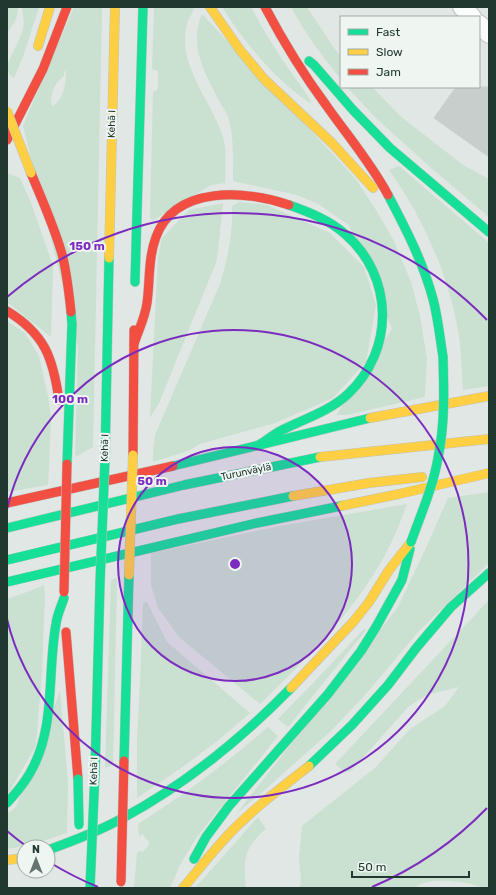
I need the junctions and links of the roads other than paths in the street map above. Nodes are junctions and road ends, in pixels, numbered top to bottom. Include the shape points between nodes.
1 (50, 7) edge
2 (67, 7) edge
3 (115, 7) edge
4 (143, 7) edge
5 (210, 7) edge
6 (265, 7) edge
7 (462, 7) edge
8 (471, 16) edge
9 (480, 25) edge
10 (489, 34) edge
11 (283, 40) junction
12 (37, 52) dead end
13 (21, 93) dead end
14 (7, 111) edge
15 (7, 121) edge
16 (7, 140) edge
17 (396, 210) junction
18 (489, 232) edge
19 (135, 289) dead end
20 (7, 312) edge
21 (135, 312) dead end
22 (134, 344) junction
23 (489, 396) edge
24 (68, 434) junction
25 (489, 439) edge
26 (259, 445) junction
27 (489, 473) edge
28 (7, 503) edge
29 (7, 528) edge
30 (411, 542) junction
31 (7, 560) edge
32 (489, 573) edge
33 (7, 582) edge
34 (64, 595) junction
35 (7, 803) edge
36 (56, 847) edge
37 (78, 848) dead end
38 (120, 885) edge
39 (90, 888) edge
40 (182, 888) edge

1 - 12 highway
2 - 16 highway via 43,69
3 - 39 highway, Kehä I, bridge via 105,459
4 - 19 highway
5 - 17 highway via 264,79 332,143 365,181
6 - 11 highway
7 - 8 street
9 - 10 street
11 - 17 highway via 325,104 376,173
11 - 18 highway via 314,65 390,148
13 - 15 highway
14 - 24 highway, bridge via 50,219 68,282 72,324
17 - 30 highway, bridge via 424,271 433,300 443,357 442,425 438,458 425,505
20 - 24 highway via 27,324 40,338 51,359 57,379 61,413
21 - 22 highway
22 - 26 highway via 146,304 152,252 158,231 166,219 187,203 200,198 230,194 271,199 321,217 344,233 372,266 380,286 383,306 382,328 369,369 355,387 336,404 282,430
22 - 38 highway, bridge
23 - 26 highway via 367,419
24 - 34 highway, bridge
25 - 29 highway, Turunväylä via 315,458 184,485
26 - 28 highway
27 - 31 highway via 399,479 300,495 208,512
27 - 33 highway via 250,524
30 - 36 highway via 366,606 334,644 296,685 251,726 149,803 102,829
30 - 40 highway via 404,574 386,611 365,645 344,675 213,826 196,854
32 - 40 highway via 451,607 352,725 312,764 262,803 230,833
34 - 35 highway via 56,622 42,746 30,776
34 - 37 highway, bridge via 78,779

